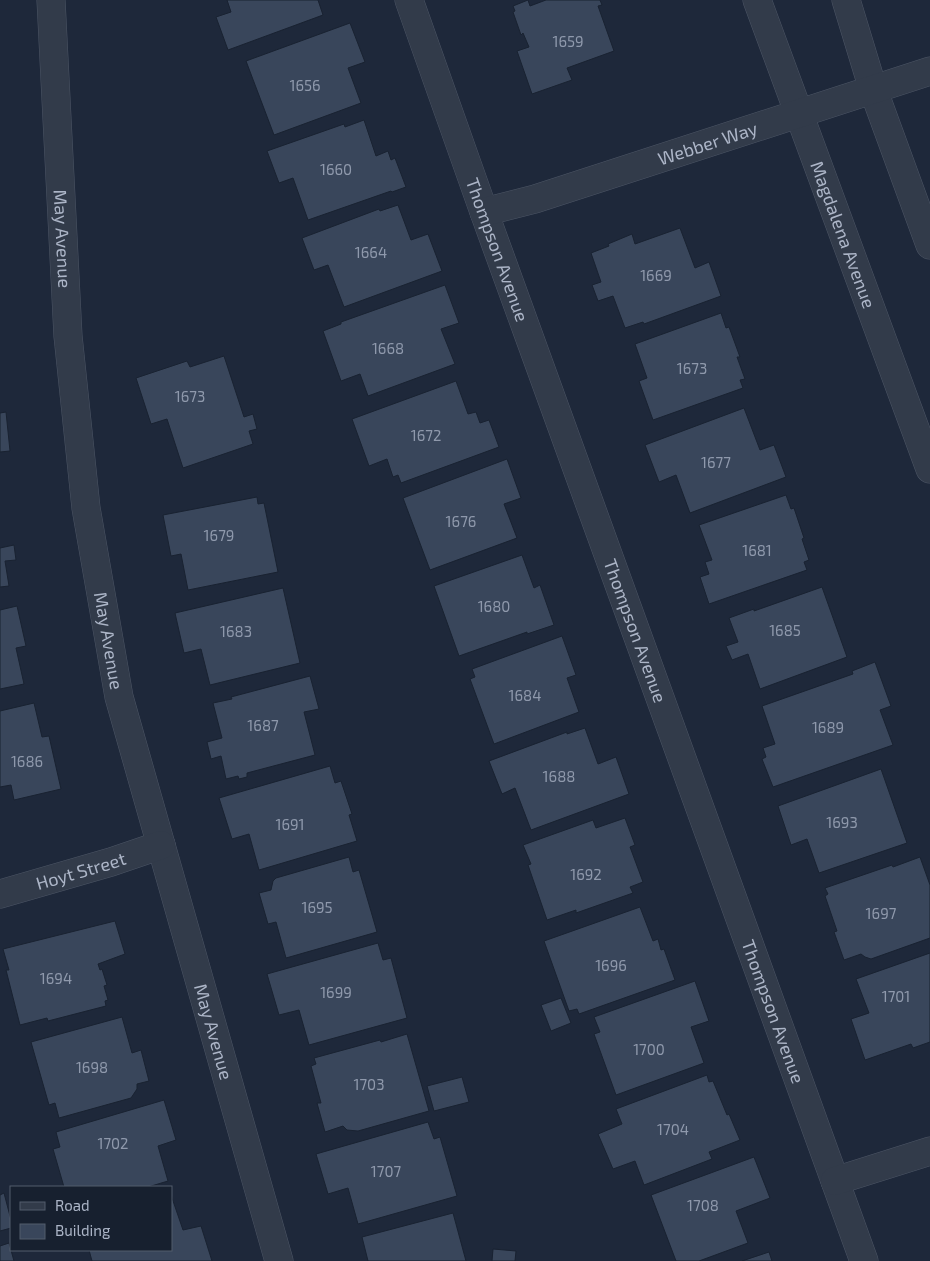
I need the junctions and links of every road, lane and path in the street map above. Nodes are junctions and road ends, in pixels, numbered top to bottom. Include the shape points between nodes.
1 (51, 0) edge
2 (409, 0) edge
3 (758, 0) edge
4 (846, 0) edge
5 (930, 71) edge
6 (873, 89) junction
7 (799, 113) junction
8 (484, 212) junction
9 (930, 244) edge
10 (930, 468) edge
11 (161, 845) junction
12 (0, 894) edge
13 (930, 1151) edge
14 (835, 1181) junction
15 (279, 1261) edge
16 (864, 1261) edge

1 - 11 street, May Avenue via 68,336 86,508 120,697
2 - 8 street, Thompson Avenue
3 - 7 street, Magdalena Avenue
4 - 6 street
5 - 6 street, Webber Way
6 - 7 street, Webber Way
6 - 9 street
7 - 8 street, Webber Way via 544,196
7 - 10 street, Magdalena Avenue
8 - 14 street, Thompson Avenue
11 - 12 street, Hoyt Street
11 - 15 street, May Avenue
13 - 14 street
14 - 16 street, Thompson Avenue

